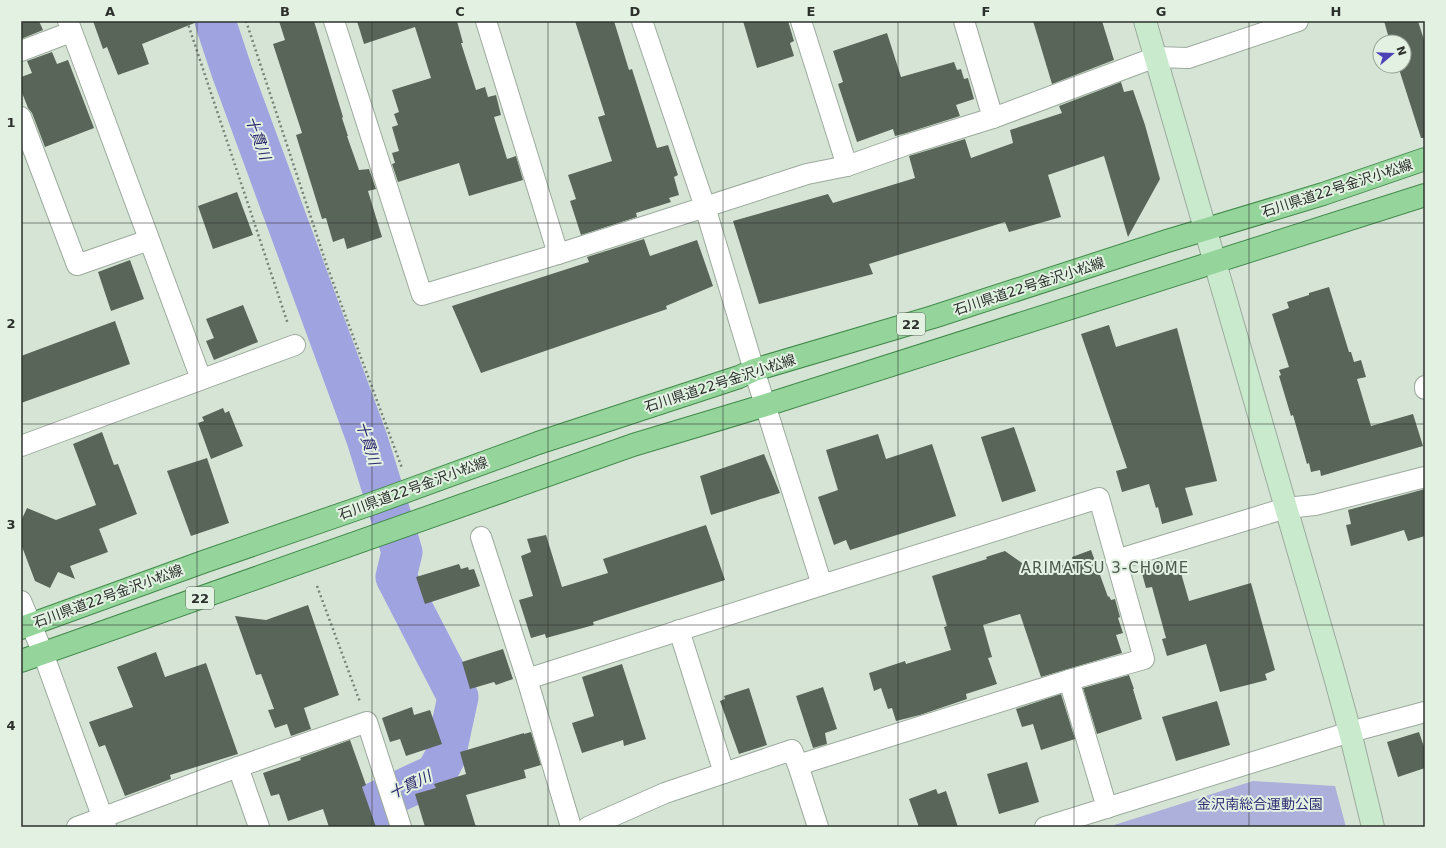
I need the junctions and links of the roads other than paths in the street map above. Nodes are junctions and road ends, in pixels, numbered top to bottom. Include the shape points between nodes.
1 (334, 21) edge
2 (486, 21) edge
3 (642, 21) edge
4 (801, 21) edge
5 (964, 21) edge
6 (1145, 21) edge
7 (1298, 21) edge
8 (69, 27) edge
9 (21, 51) edge
10 (1156, 57) junction
11 (21, 117) edge
12 (993, 118) junction
13 (1425, 159) edge
14 (847, 166) junction
15 (1425, 195) edge
16 (705, 207) junction
17 (1206, 229) junction
18 (149, 240) junction
19 (558, 254) junction
20 (1215, 261) junction
21 (294, 345) road end
22 (754, 370) junction
23 (201, 379) junction
24 (1425, 386) edge
25 (1425, 389) edge
26 (766, 405) junction
27 (21, 446) edge
28 (1425, 477) edge
29 (1286, 508) junction
30 (481, 537) dead end
31 (1116, 560) junction
32 (822, 585) junction
33 (21, 602) edge
34 (25, 626) edge
35 (679, 630) junction
36 (43, 654) junction
37 (21, 661) edge
38 (527, 679) junction
39 (1069, 680) junction
40 (1425, 712) edge
41 (1350, 732) junction
42 (798, 764) junction
43 (238, 767) junction
44 (724, 773) junction
45 (1107, 808) junction
46 (104, 822) edge
47 (77, 827) edge
48 (259, 827) edge
49 (401, 827) edge
50 (571, 827) edge
51 (588, 827) edge
52 (818, 827) edge
53 (1045, 827) edge
54 (1373, 827) edge

1 - 19 street via 422,295
2 - 19 street
3 - 16 street
4 - 14 street
5 - 12 street
6 - 10 street
7 - 10 street via 1188,58
8 - 9 street
8 - 18 street
10 - 12 street
10 - 17 street
11 - 18 street via 77,265
12 - 14 street
13 - 17 main road, 石川県道22号金沢小松線 / 22 via 1323,194
14 - 16 street via 807,174
15 - 20 main road, 22
16 - 19 street
16 - 22 street
17 - 20 street
17 - 22 main road, 石川県道22号金沢小松線 / 22 via 933,317
18 - 23 street
20 - 26 main road, 22
20 - 29 street
21 - 23 street
22 - 26 street
22 - 34 main road, 石川県道22号金沢小松線 / 22 via 538,443
23 - 27 street
24 - 25 street
26 - 32 street
26 - 36 main road, 22 via 633,446
28 - 29 street via 1315,505
29 - 31 street
29 - 41 street
30 - 38 street
31 - 32 street via 1099,498
31 - 39 street via 1144,658
32 - 35 street
33 - 34 street
34 - 36 street
35 - 38 street
35 - 44 street
36 - 37 main road, 22
36 - 46 street
38 - 50 street
39 - 42 street
39 - 45 street
40 - 41 street
41 - 45 street
41 - 54 street
42 - 44 street via 792,750
42 - 52 street
43 - 46 street
43 - 48 street
43 - 49 street via 367,722
44 - 51 street via 665,793
45 - 53 street
46 - 47 street

